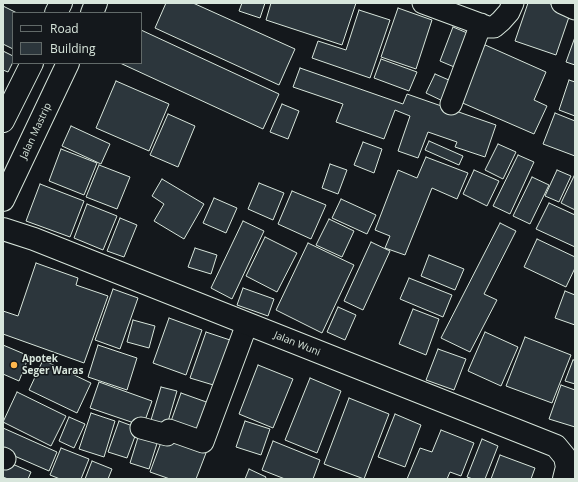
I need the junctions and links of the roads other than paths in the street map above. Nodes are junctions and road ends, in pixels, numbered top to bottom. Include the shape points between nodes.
1 (61, 3) edge
2 (423, 3) edge
3 (513, 3) edge
4 (562, 3) edge
5 (575, 9) edge
6 (56, 12) edge
7 (481, 24) junction
8 (32, 64) edge
9 (68, 64) edge
10 (451, 104) dead end
11 (3, 121) edge
12 (3, 200) edge
13 (3, 229) edge
14 (247, 324) junction
15 (141, 428) dead end
16 (570, 456) edge
17 (564, 479) edge

1 - 6 main road
2 - 7 street
3 - 7 street via 509,12 494,27
4 - 5 street
7 - 10 street
8 - 11 main road
9 - 12 main road, Jalan Mastrip
13 - 14 main road, Jalan Wuni
14 - 15 street via 203,442 169,430 167,435
14 - 16 main road, Jalan Wuni via 556,446
16 - 17 main road, Jalan Wuni

